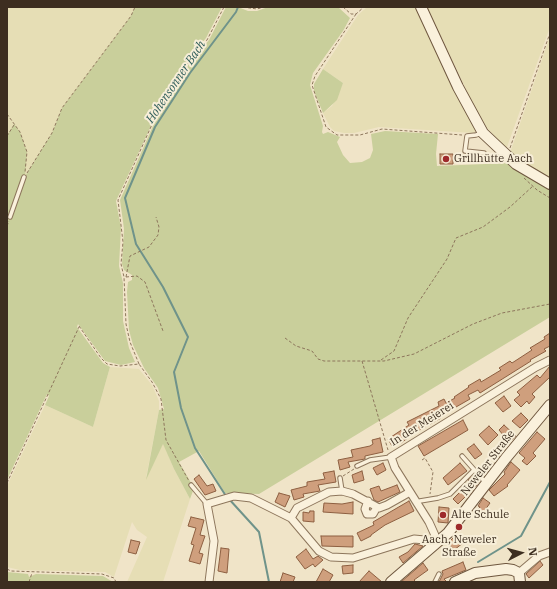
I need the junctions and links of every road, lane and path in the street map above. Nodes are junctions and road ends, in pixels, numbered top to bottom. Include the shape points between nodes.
1 (135, 7) edge
2 (224, 7) edge
3 (244, 7) edge
4 (264, 7) edge
5 (343, 7) edge
6 (364, 7) edge
7 (421, 7) edge
8 (356, 14) junction
9 (550, 33) edge
10 (7, 114) edge
11 (14, 124) junction
12 (483, 132) junction
13 (7, 136) edge
14 (466, 136) junction
15 (484, 153) dead end
16 (508, 156) junction
17 (24, 177) junction
18 (550, 184) edge
19 (533, 186) dead end
20 (10, 217) dead end
21 (156, 217) dead end
22 (125, 277) junction
23 (550, 304) edge
24 (163, 331) dead end
25 (285, 338) dead end
26 (362, 360) junction
27 (550, 360) edge
28 (379, 361) junction
29 (139, 364) junction
30 (550, 405) edge
31 (462, 456) dead end
32 (391, 457) junction
33 (422, 460) dead end
34 (358, 466) joint
35 (473, 471) junction
36 (340, 478) joint
37 (7, 483) edge
38 (486, 483) junction
39 (192, 485) joint
40 (342, 491) junction
41 (410, 492) junction
42 (430, 499) junction
43 (368, 501) junction
44 (417, 503) junction
45 (208, 504) junction
46 (377, 507) junction
47 (291, 518) junction
48 (436, 544) junction
49 (550, 552) edge
50 (7, 569) edge
51 (33, 572) junction
52 (440, 574) dead end
53 (520, 577) edge
54 (29, 582) edge
55 (116, 582) edge
56 (209, 582) edge
57 (391, 582) edge
58 (435, 582) edge
59 (455, 582) edge

1 - 17 path via 131,16 62,108 52,133
2 - 22 path via 207,40 182,71 159,109 118,200 123,242 121,264
3 - 4 path
5 - 8 path via 351,14
6 - 8 path
7 - 12 main road via 460,93
8 - 14 path via 314,76 312,85 326,127 337,135 360,135 382,129
9 - 16 path
10 - 11 path
11 - 13 path
11 - 17 path via 20,132 27,152
12 - 14 lane via 476,136
12 - 16 main road
14 - 15 lane via 465,151
16 - 18 main road via 530,174
17 - 20 lane
19 - 28 path via 510,208 483,227 456,238 447,259 408,318 394,351
21 - 22 path via 158,235 149,247 130,256
22 - 24 path via 137,276 145,282
22 - 29 path via 126,324
23 - 28 path via 502,313 473,324 414,354
25 - 26 path via 296,346 312,351 318,359
26 - 28 path
26 - 32 path
27 - 32 street, In der Meierei via 536,366
29 - 37 path via 125,367 106,364 79,326
29 - 39 path via 161,399 166,440
30 - 38 main road, Neweler Straße
31 - 35 lane
32 - 34 lane via 370,460
32 - 41 street, In der Meierei
33 - 42 path via 424,458 433,472
34 - 36 path
35 - 38 lane
35 - 42 lane via 450,494
36 - 40 lane
38 - 48 main road, Neweler Straße via 454,526
39 - 45 lane
40 - 43 street
40 - 47 street via 329,492 310,500 297,508
41 - 44 street, In der Meierei
41 - 46 street via 384,507
42 - 44 lane
43 - 46 street
43 - 46 street via 365,509 367,514 373,514
44 - 48 street, In der Meierei via 429,522
45 - 47 street via 242,496
45 - 56 street via 214,542
47 - 48 street via 318,551 336,559 366,555 414,539
48 - 57 main road, Neweler Straße
49 - 53 street via 542,554
50 - 51 path
51 - 54 path
51 - 55 path via 102,574 114,578
52 - 58 lane
53 - 59 main road via 511,569 489,570

